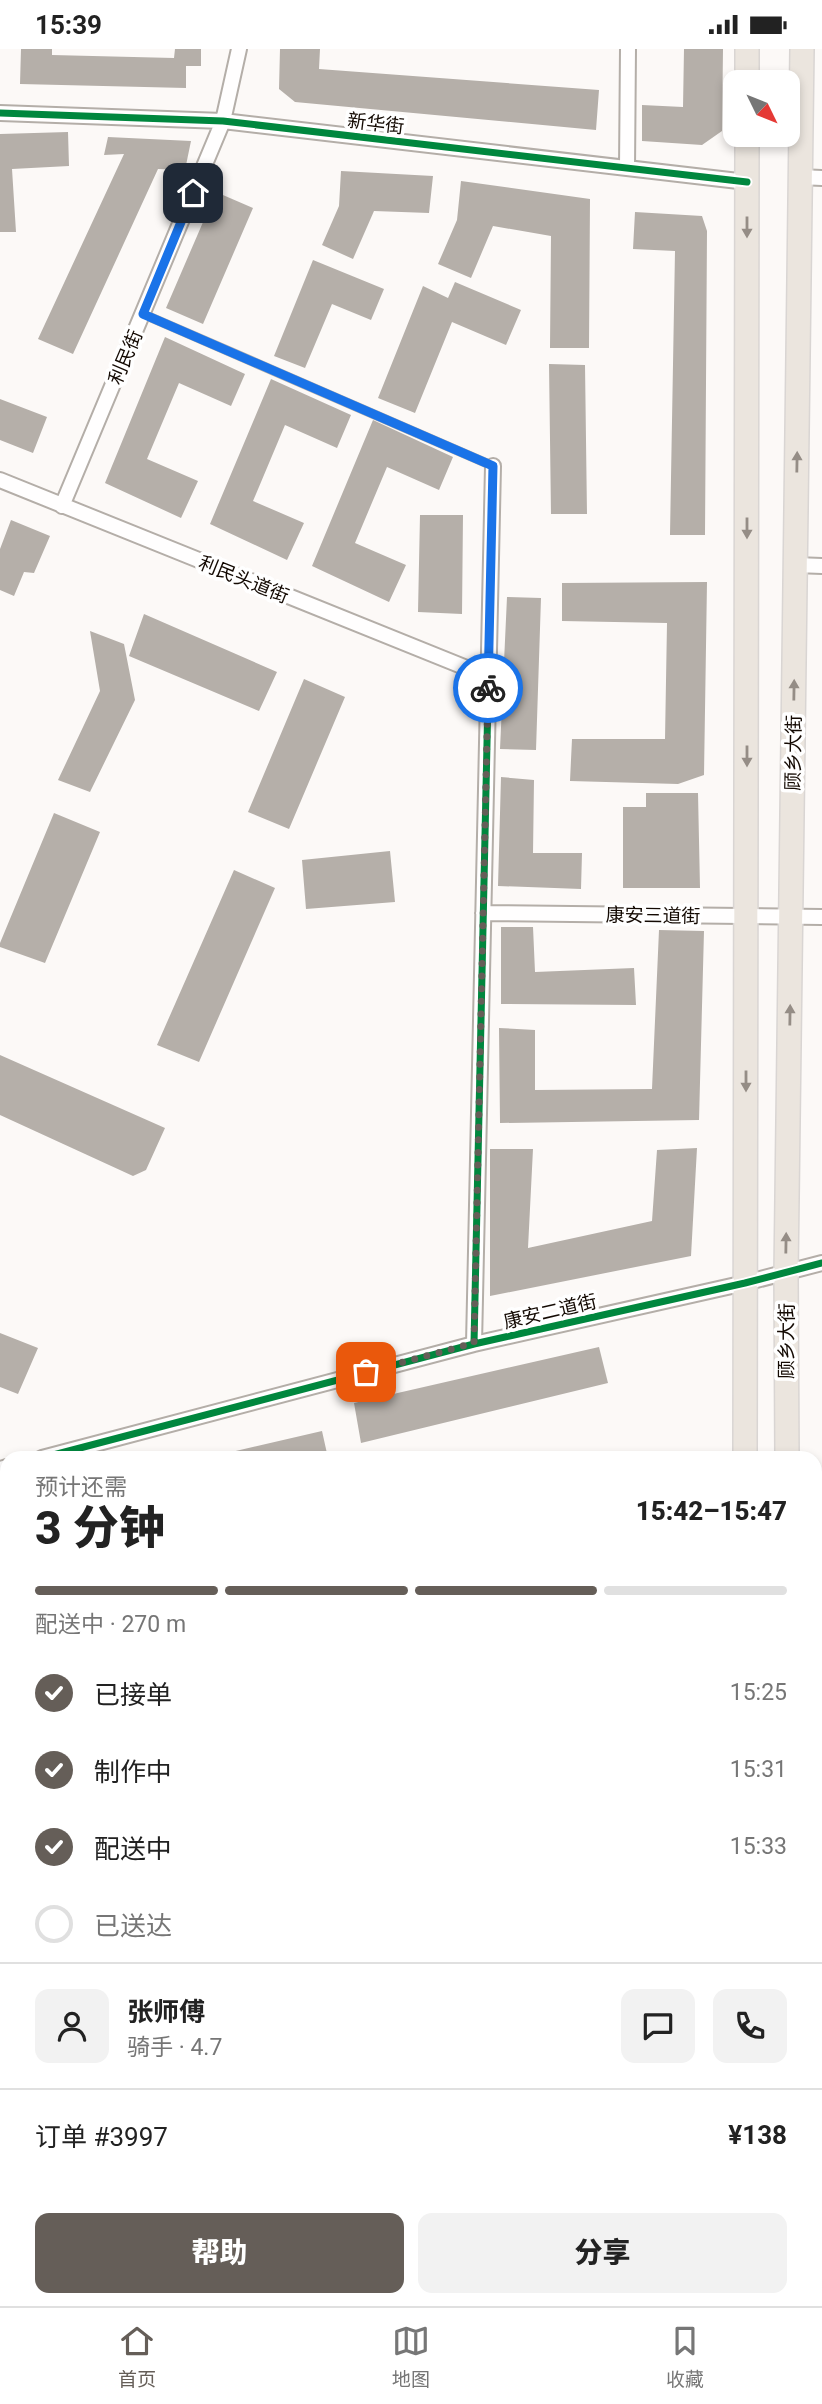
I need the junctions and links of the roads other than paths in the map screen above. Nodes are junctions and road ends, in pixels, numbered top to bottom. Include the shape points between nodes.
1 (239, 49) edge
2 (628, 49) edge
3 (747, 49) edge
4 (802, 49) edge
5 (747, 70) edge
6 (0, 113) edge
7 (223, 121) junction
8 (747, 147) edge
9 (627, 168) junction
10 (811, 177) edge
11 (747, 182) junction
12 (143, 314) junction
13 (493, 466) joint
14 (0, 480) edge
15 (62, 506) junction
16 (796, 565) junction
17 (822, 566) edge
18 (489, 677) junction
19 (483, 913) junction
20 (747, 916) junction
21 (822, 916) edge
22 (791, 917) junction
23 (822, 1263) edge
24 (786, 1274) junction
25 (745, 1283) junction
26 (474, 1343) junction
27 (68, 1451) edge
28 (745, 1451) edge
29 (787, 1451) edge

1 - 7 street, 利民街
2 - 9 street
3 - 5 main road
4 - 10 main road, 顾乡大街
6 - 7 street, 新华街
7 - 9 street, 新华街
7 - 12 street, 利民街
8 - 11 main road
9 - 11 street, 新华街
16 -> 10 main road, 顾乡大街
11 -> 20 main road
12 - 13 lane
12 - 15 street, 利民街
13 - 18 street
14 - 15 street, 利民头道街
15 - 18 street, 利民头道街
16 - 17 street
22 -> 16 main road, 顾乡大街
18 - 19 street
19 - 20 street, 康安三道街
19 - 26 street
20 - 22 street, 康安三道街
20 -> 25 main road
21 - 22 street, 康安三道街
24 -> 22 main road, 顾乡大街
23 - 24 street, 康安二道街
24 - 25 street, 康安二道街
24 - 29 main road, 顾乡大街
25 - 26 street, 康安二道街
25 - 28 main road
26 - 27 street, 康安二道街

